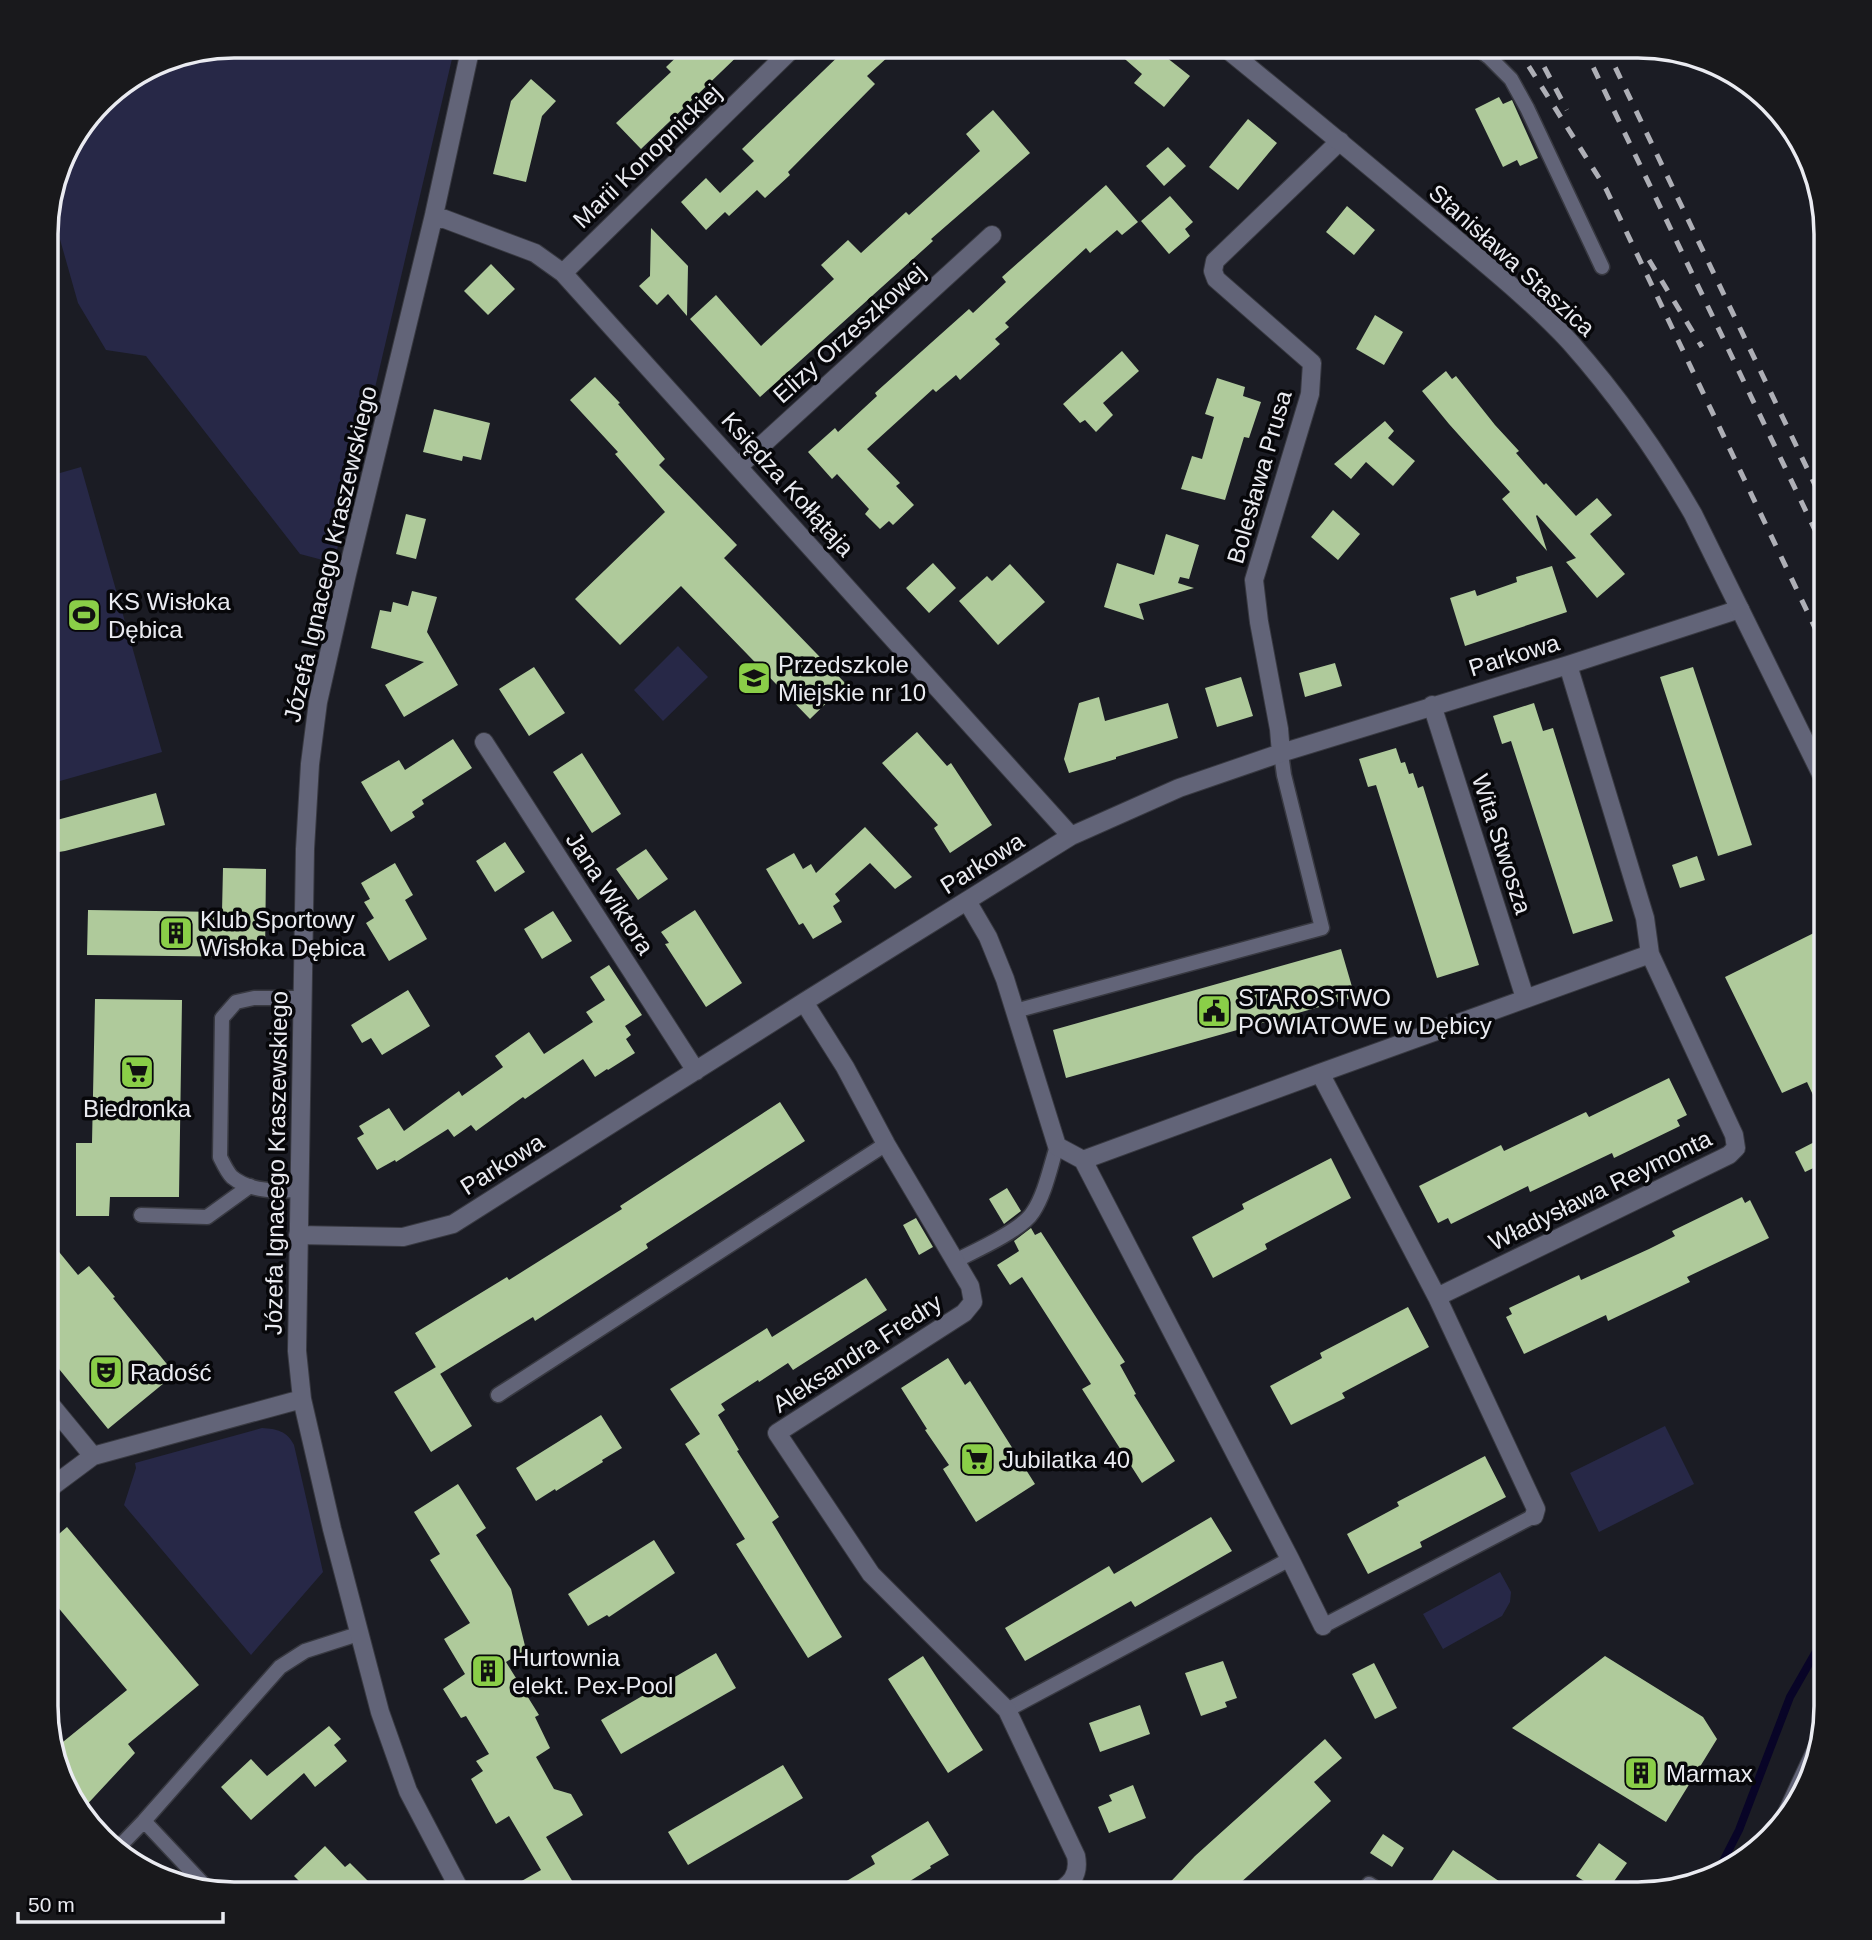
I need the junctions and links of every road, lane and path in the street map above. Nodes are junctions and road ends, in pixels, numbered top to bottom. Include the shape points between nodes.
1 (468, 58) edge
2 (783, 58) edge
3 (1238, 58) edge
4 (1490, 58) edge
5 (1340, 141) junction
6 (433, 215) junction
7 (992, 235) dead end
8 (1602, 268) dead end
9 (563, 273) junction
10 (739, 466) junction
11 (1740, 609) junction
12 (1567, 665) junction
13 (1432, 705) junction
14 (484, 742) dead end
15 (1281, 753) junction
16 (1814, 760) edge
17 (1071, 836) junction
18 (967, 901) junction
19 (1650, 954) junction
20 (303, 998) junction
21 (1525, 998) junction
22 (804, 1002) junction
23 (1015, 1012) junction
24 (696, 1071) junction
25 (1320, 1073) junction
26 (887, 1143) junction
27 (1057, 1146) junction
28 (1083, 1160) junction
29 (250, 1186) junction
30 (299, 1190) junction
31 (141, 1215) dead end
32 (298, 1235) junction
33 (955, 1261) junction
34 (1437, 1297) junction
35 (498, 1395) dead end
36 (302, 1399) junction
37 (58, 1414) edge
38 (93, 1456) junction
39 (58, 1482) edge
40 (1534, 1516) joint
41 (1290, 1559) junction
42 (1323, 1626) joint
43 (358, 1634) junction
44 (1007, 1710) junction
45 (144, 1821) junction
46 (123, 1843) edge
47 (199, 1879) edge
48 (455, 1882) edge
49 (1069, 1882) edge

1 - 6 street, Józefa Ignacego Kraszewskiego
2 - 9 street, Marii Konopnickiej
3 - 5 street, Stanisława Staszica
4 - 8 lane via 1511,79
5 - 11 street, Stanisława Staszica via 1536,310 1598,375 1677,486
5 - 15 street, Bolesława Prusa via 1215,261 1213,271 1216,279 1312,363 1310,394 1254,580
6 - 9 street, Księdza Kołłątaja via 535,253
6 - 20 street, Józefa Ignacego Kraszewskiego via 318,702 305,849
7 - 10 street, Elizy Orzeszkowej
9 - 10 street, Księdza Kołłątaja
10 - 17 street, Księdza Kołłątaja
11 - 12 street, Parkowa
11 - 16 street, Stanisława Staszica
12 - 13 street, Parkowa
12 - 19 street, Władysława Reymonta via 1645,918
13 - 15 street, Parkowa
13 - 21 street, Wita Stwosza
14 - 24 street, Jana Wiktora
15 - 17 street, Parkowa via 1178,788
15 - 23 lane via 1322,928
17 - 18 street, Parkowa
18 - 22 street, Parkowa
18 - 23 street via 988,937
19 - 21 street
19 - 34 street, Władysława Reymonta via 1736,1148
20 - 29 lane via 236,1002 222,1018 220,1157 230,1176
20 - 30 street, Józefa Ignacego Kraszewskiego
21 - 25 street
22 - 24 street, Parkowa
22 - 26 street, Aleksandra Fredry
23 - 27 street
24 - 32 street, Parkowa via 453,1224 403,1237
25 - 28 street
25 - 34 street
26 - 33 street, Aleksandra Fredry
26 - 35 lane
27 - 28 street
27 - 33 lane via 1032,1214 1004,1236
28 - 41 street
29 - 30 lane
29 - 31 lane via 207,1217
30 - 32 street, Józefa Ignacego Kraszewskiego
32 - 36 street, Józefa Ignacego Kraszewskiego via 297,1351
33 - 44 street, Aleksandra Fredry via 973,1301 964,1313 777,1433 871,1574
34 - 40 street via 1536,1509
36 - 38 street
36 - 43 street, Józefa Ignacego Kraszewskiego
37 - 38 street
38 - 39 street
40 - 42 lane
41 - 42 street
41 - 44 lane
43 - 45 lane via 305,1651 280,1667
43 - 48 street, Józefa Ignacego Kraszewskiego via 408,1791
44 - 49 street, Aleksandra Fredry via 1076,1856 1077,1872
45 - 46 lane
45 - 47 lane

